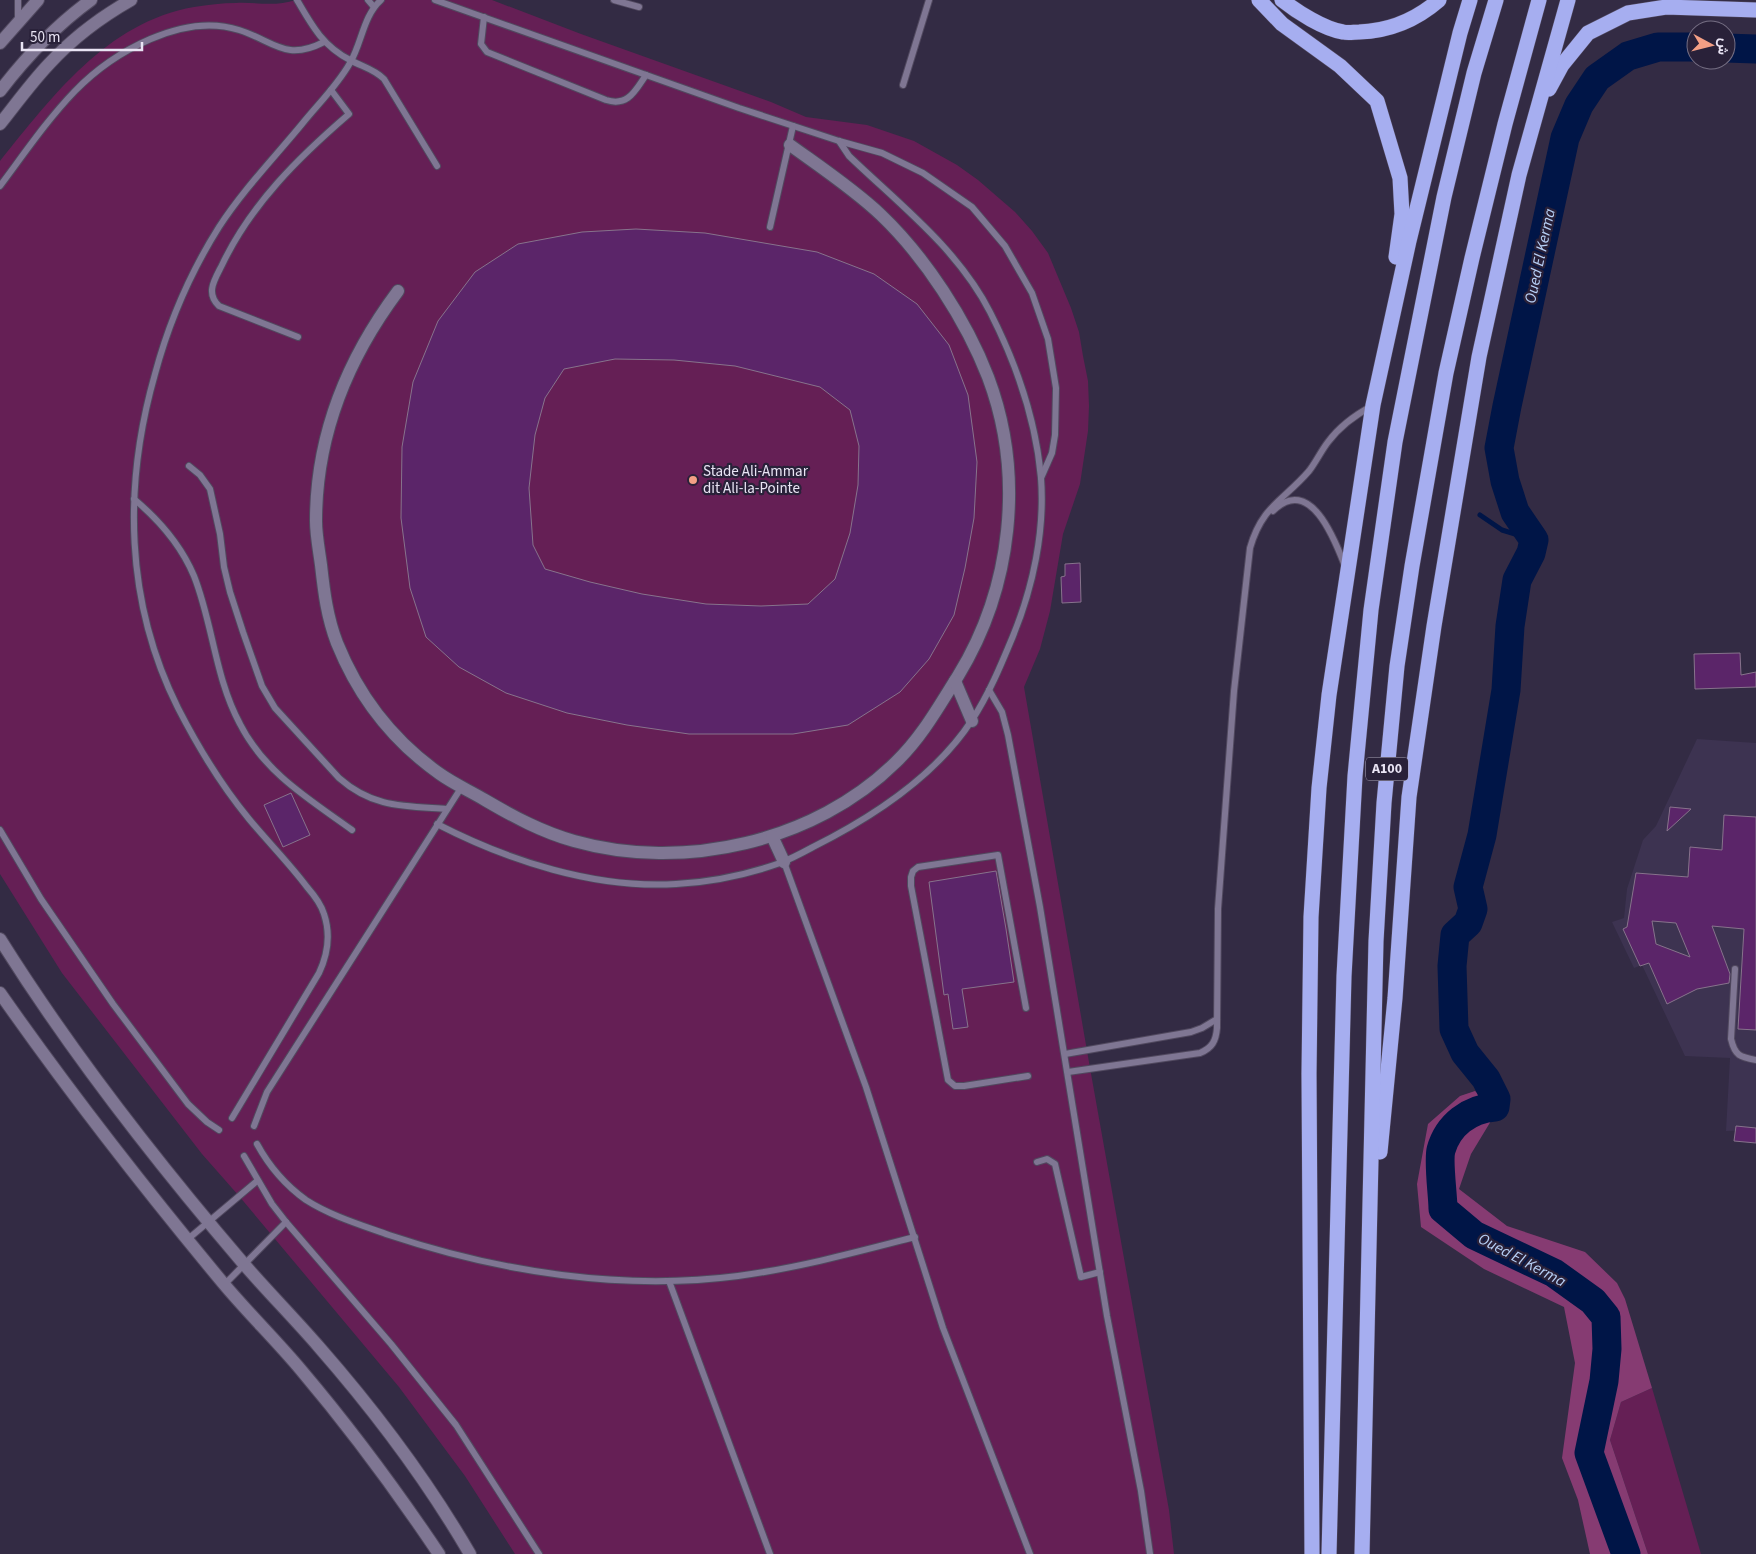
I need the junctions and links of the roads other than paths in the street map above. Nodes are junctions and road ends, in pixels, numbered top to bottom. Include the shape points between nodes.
1 (18, 0) edge
2 (38, 0) edge
3 (92, 0) edge
4 (131, 0) edge
5 (298, 0) edge
6 (368, 0) edge
7 (381, 0) edge
8 (435, 0) edge
9 (614, 0) edge
10 (929, 0) edge
11 (1259, 0) edge
12 (1282, 0) edge
13 (1439, 0) edge
14 (1470, 0) edge
15 (1496, 0) edge
16 (1539, 0) edge
17 (1568, 0) edge
18 (374, 7) junction
19 (638, 7) dead end
20 (1756, 10) edge
21 (484, 18) junction
22 (18, 23) junction
23 (324, 42) junction
24 (0, 43) edge
25 (351, 61) junction
26 (646, 75) junction
27 (903, 85) dead end
28 (332, 90) junction
29 (0, 91) edge
30 (0, 124) edge
31 (794, 126) junction
32 (839, 141) junction
33 (790, 145) junction
34 (437, 166) dead end
35 (1519, 175) junction
36 (0, 186) edge
37 (770, 227) dead end
38 (398, 291) dead end
39 (298, 337) dead end
40 (1373, 405) junction
41 (189, 466) dead end
42 (1041, 478) junction
43 (134, 499) junction
44 (1258, 526) junction
45 (1348, 571) junction
46 (954, 681) junction
47 (989, 690) junction
48 (972, 721) junction
49 (461, 788) junction
50 (447, 809) junction
51 (437, 824) junction
52 (0, 830) edge
53 (352, 830) dead end
54 (772, 836) junction
55 (784, 862) junction
56 (0, 939) edge
57 (1735, 968) dead end
58 (0, 993) edge
59 (1026, 1008) dead end
60 (1217, 1019) junction
61 (1065, 1054) junction
62 (1756, 1060) edge
63 (1068, 1072) junction
64 (1028, 1076) dead end
65 (232, 1118) dead end
66 (254, 1126) dead end
67 (219, 1130) dead end
68 (257, 1144) dead end
69 (244, 1156) dead end
70 (1037, 1162) dead end
71 (257, 1181) junction
72 (208, 1221) junction
73 (286, 1222) junction
74 (1370, 1228) junction
75 (915, 1238) junction
76 (188, 1239) junction
77 (244, 1264) junction
78 (1100, 1272) junction
79 (669, 1281) junction
80 (224, 1285) junction
81 (439, 1554) edge
82 (470, 1554) edge
83 (539, 1554) edge
84 (770, 1554) edge
85 (1030, 1554) edge
86 (1150, 1554) edge
87 (1312, 1554) edge
88 (1329, 1554) edge
89 (1362, 1554) edge

1 - 22 lane
2 - 22 street
3 - 29 street via 43,40
4 - 30 street via 66,47
5 - 23 lane
6 - 18 lane
7 - 18 lane
8 - 21 lane
9 - 19 lane
10 - 27 lane
11 - 40 highway via 1282,24 1340,66 1377,101 1396,162 1402,214 1373,376
12 - 13 highway via 1315,22 1343,32 1394,26 1416,17
14 - 40 highway via 1409,241
15 - 88 highway, A100 via 1474,73 1444,197 1396,442 1371,610 1355,776 1344,976
16 - 74 highway, A100 via 1503,133 1446,373 1397,666 1384,803 1376,941
17 - 35 highway
18 - 25 lane
20 - 35 highway via 1666,7 1628,13 1588,33 1562,65 1541,105
21 - 26 lane
21 - 26 lane via 481,44 487,52 606,100 621,102 628,98
22 - 24 street
23 - 25 lane
23 - 36 lane via 311,49 294,51 239,30 222,27 189,27 161,34 112,61 76,90
25 - 28 lane
25 - 34 lane via 373,70 384,79
26 - 31 lane
28 - 39 lane via 349,114 291,167 256,208 211,287 212,297 219,306
28 - 43 lane via 236,202 189,280 162,346 145,409 136,461
31 - 32 lane
31 - 33 lane
32 - 42 lane via 849,156 948,250 973,282 1016,372 1026,401
32 - 42 lane via 882,153 923,173 972,207 1005,246 1032,293 1048,339 1056,388 1055,435 1052,453
33 - 37 lane
33 - 46 street via 880,214 922,262 954,310 987,375 996,401 1009,482 1006,537 988,616
35 - 74 highway via 1479,356 1409,797 1395,998
38 - 49 street via 379,316 348,372 328,431 317,493 316,525 326,606 343,657 370,704 406,746
40 - 44 lane via 1337,431 1310,469 1270,508
40 - 45 highway
41 - 50 lane via 210,489 230,592 262,686 275,708 339,778 363,796 387,804
42 - 47 lane via 1041,516 1029,591 1020,620
43 - 53 lane via 159,522 190,568 226,690 249,741 283,780
43 - 65 lane via 136,558 145,616 162,672 177,706 230,795 319,902 328,931 327,952 319,973
44 - 45 lane via 1279,505 1294,500 1306,503 1332,533
44 - 60 lane via 1250,548 1234,692 1218,909
45 - 87 highway via 1319,788 1311,917
46 - 48 street
46 - 54 street via 922,732 879,777 840,805
47 - 48 lane
47 - 61 lane via 1002,712 1008,735
48 - 55 lane via 944,754 902,792 846,831
49 - 50 lane
49 - 54 street via 528,824 603,848 677,853
50 - 51 lane
51 - 55 lane via 512,856 577,875 625,883 702,882 751,873
51 - 66 lane via 267,1092
52 - 67 lane via 41,899 112,1004 188,1104
54 - 55 street
55 - 75 lane via 866,1087
56 - 72 street via 89,1071
57 - 62 lane via 1733,1049 1744,1058
58 - 76 street via 126,1164
59 - 64 lane via 998,855 918,867 910,878 911,886 948,1080 955,1086 964,1086
60 - 61 lane via 1191,1032
60 - 63 lane via 1216,1037 1207,1050
61 - 63 lane
63 - 78 lane
68 - 79 lane via 273,1169 307,1200 338,1216 410,1242 485,1262 550,1273 608,1280
69 - 71 lane
70 - 78 lane via 1046,1159 1055,1164 1082,1277
71 - 72 lane
71 - 73 lane
72 - 76 lane
72 - 77 street
73 - 77 lane
73 - 83 lane via 456,1425
74 - 89 highway, A100
75 - 79 lane via 780,1269
75 - 85 lane via 943,1328
76 - 80 street
77 - 80 lane
77 - 82 street via 380,1421
78 - 86 lane
79 - 84 lane
80 - 81 street via 340,1417

